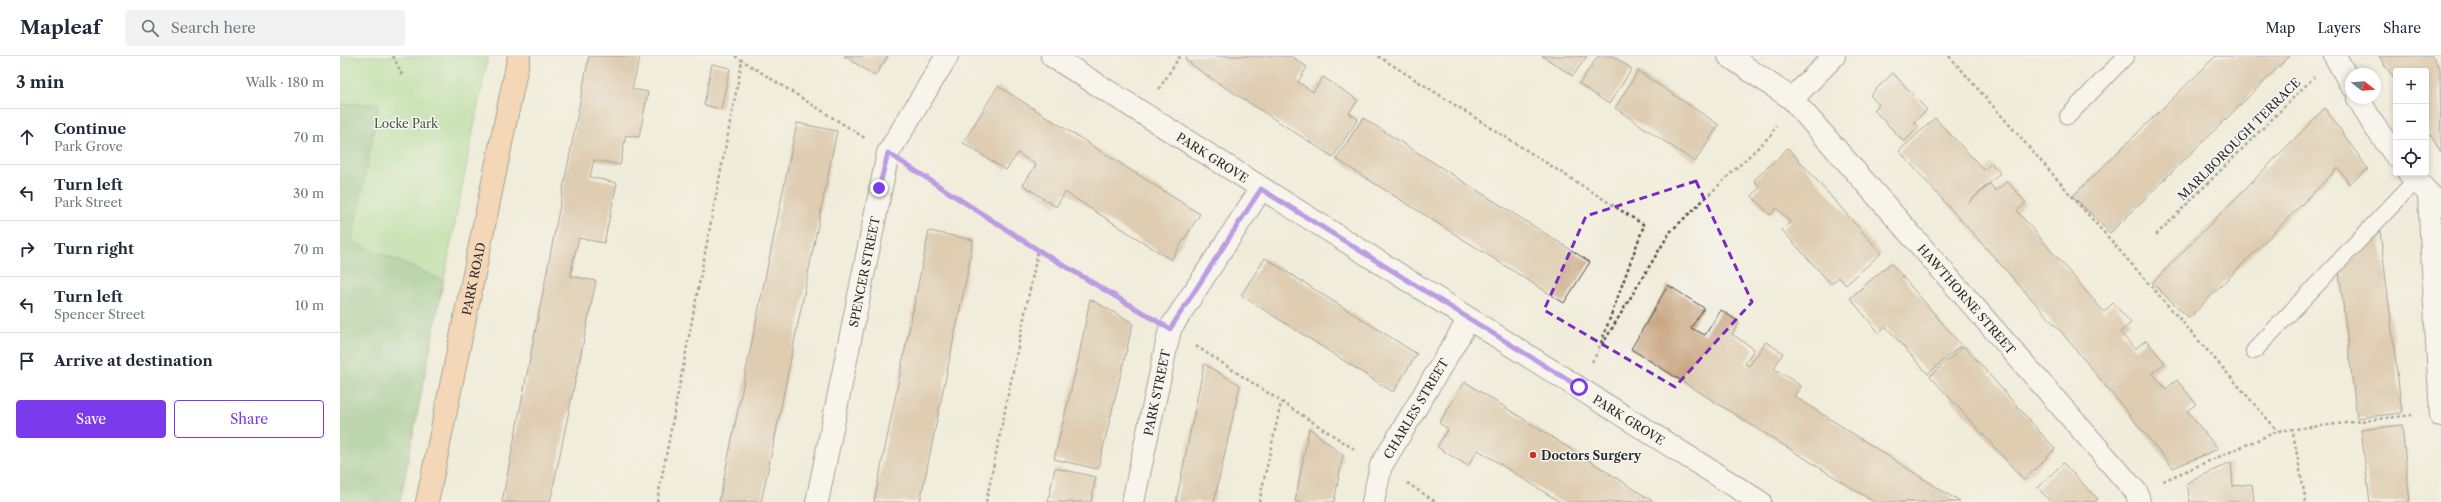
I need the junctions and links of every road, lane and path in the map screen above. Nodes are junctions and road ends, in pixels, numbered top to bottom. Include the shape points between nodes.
1 (393, 56) edge
2 (519, 56) edge
3 (735, 56) edge
4 (947, 56) edge
5 (1052, 56) edge
6 (1180, 56) edge
7 (1378, 56) edge
8 (1729, 56) edge
9 (1834, 56) edge
10 (1949, 56) edge
11 (2126, 56) edge
12 (2335, 56) edge
13 (742, 61) junction
14 (2345, 74) edge
15 (402, 75) dead end
16 (1792, 99) junction
17 (2361, 104) edge
18 (1144, 114) junction
19 (2068, 116) dead end
20 (2393, 152) edge
21 (888, 153) junction
22 (1261, 189) junction
23 (2423, 189) edge
24 (2156, 235) dead end
25 (1038, 250) junction
26 (1469, 319) junction
27 (1170, 329) junction
28 (1598, 351) junction
29 (2254, 351) dead end
30 (1579, 387) junction
31 (1281, 403) junction
32 (2440, 412) edge
33 (2441, 416) edge
34 (2292, 428) junction
35 (2278, 431) junction
36 (1381, 466) junction
37 (2138, 497) edge
38 (1748, 499) edge
39 (427, 502) edge
40 (657, 502) edge
41 (817, 502) edge
42 (986, 502) edge
43 (1133, 502) edge
44 (1258, 502) edge
45 (1373, 502) edge
46 (1436, 502) edge
47 (2306, 502) edge

1 - 15 path
2 - 39 highway, PARK ROAD
3 - 13 path
4 - 21 street, SPENCER STREET
5 - 18 street, PARK GROVE
6 - 18 path
7 - 28 path via 1644,226
8 - 16 street, HAWTHORNE STREET
9 - 16 street
10 - 35 path
11 - 19 lane
12 - 14 street
12 - 24 path, MARLBOROUGH TERRACE
13 - 21 path
13 - 40 path
16 - 28 path via 1771,135 1670,232
16 - 37 street, HAWTHORNE STREET
17 - 20 street via 2372,124
18 - 22 street, PARK GROVE
21 - 25 path
21 - 41 street, SPENCER STREET
22 - 26 street, PARK GROVE
22 - 27 street, PARK STREET
23 - 29 lane
23 - 32 street
25 - 27 path
25 - 42 path
26 - 30 street, PARK GROVE
26 - 36 street, CHARLES STREET
27 - 31 path
27 - 43 street, PARK STREET
28 - 30 path
30 - 38 street, PARK GROVE
31 - 36 path
31 - 44 path
32 - 33 street
32 - 34 path
34 - 35 path
34 - 47 path
35 - 37 path
36 - 45 street, CHARLES STREET
36 - 46 path

